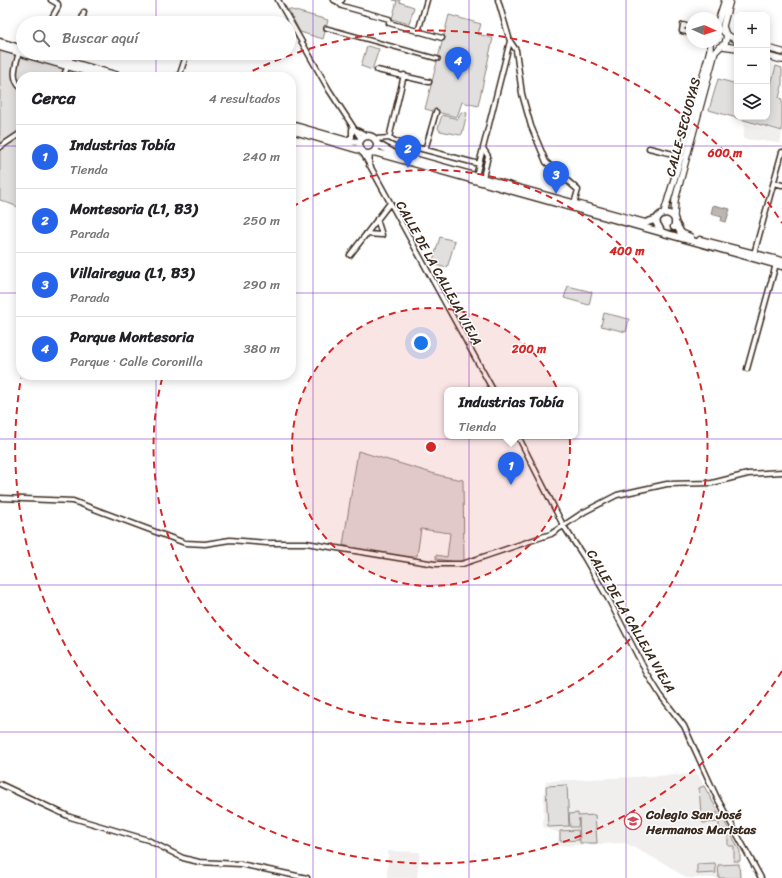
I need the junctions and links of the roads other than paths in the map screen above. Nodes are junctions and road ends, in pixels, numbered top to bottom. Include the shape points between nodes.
1 (51, 0) edge
2 (278, 0) edge
3 (338, 0) edge
4 (426, 0) edge
5 (498, 0) edge
6 (725, 0) edge
7 (730, 0) edge
8 (84, 12) dead end
9 (721, 12) edge
10 (53, 16) edge
11 (83, 16) edge
12 (287, 16) edge
13 (686, 26) edge
14 (326, 28) dead end
15 (296, 31) edge
16 (722, 31) edge
17 (418, 32) junction
18 (686, 32) edge
19 (726, 33) junction
20 (442, 38) dead end
21 (734, 38) edge
22 (510, 41) junction
23 (0, 42) edge
24 (722, 46) joint
25 (0, 47) edge
26 (710, 48) edge
27 (720, 48) edge
28 (734, 48) edge
29 (16, 49) edge
30 (770, 49) edge
31 (16, 50) edge
32 (782, 52) edge
33 (770, 57) edge
34 (438, 59) dead end
35 (18, 60) edge
36 (54, 60) edge
37 (57, 60) edge
38 (69, 60) edge
39 (185, 60) edge
40 (782, 60) edge
41 (68, 64) junction
42 (377, 70) dead end
43 (65, 72) edge
44 (91, 72) edge
45 (101, 72) edge
46 (181, 72) edge
47 (404, 76) junction
48 (16, 82) edge
49 (429, 82) dead end
50 (436, 112) dead end
51 (296, 126) edge
52 (352, 128) junction
53 (296, 132) edge
54 (16, 136) edge
55 (368, 136) junction
56 (389, 138) junction
57 (344, 140) junction
58 (360, 140) junction
59 (376, 141) junction
60 (0, 147) edge
61 (483, 148) junction
62 (648, 148) dead end
63 (425, 150) junction
64 (361, 152) junction
65 (782, 152) edge
66 (372, 153) junction
67 (681, 156) junction
68 (479, 164) junction
69 (369, 165) junction
70 (476, 176) junction
71 (483, 178) junction
72 (774, 183) junction
73 (782, 185) edge
74 (390, 203) junction
75 (574, 204) junction
76 (664, 213) junction
77 (674, 216) junction
78 (377, 219) junction
79 (657, 219) junction
80 (676, 224) junction
81 (663, 232) junction
82 (366, 234) junction
83 (754, 254) junction
84 (350, 255) dead end
85 (782, 261) edge
86 (779, 265) edge
87 (746, 369) dead end
88 (491, 387) edge
89 (520, 439) edge
90 (782, 472) edge
91 (0, 498) edge
92 (563, 525) junction
93 (0, 784) edge
94 (307, 878) edge
95 (760, 878) edge

1 - 10 street via 58,4
2 - 12 street
3 - 17 street via 342,6
4 - 17 street
5 - 22 street
6 - 9 main road
7 - 19 main road via 723,26
8 - 11 street
13 - 18 street via 682,31
14 - 34 street
15 - 52 street
16 - 19 main road
17 - 20 street
19 - 21 main road
19 - 24 main road, CALLE SECUOYAS via 726,41
22 - 61 street
22 - 75 street via 516,50 522,94 531,126 546,162 578,190
23 - 29 main road
24 - 28 main road
25 - 31 main road
26 - 67 main road, CALLE SECUOYAS
27 - 77 main road, CALLE SECUOYAS via 715,52 698,112 675,200
30 - 32 main road
33 - 40 main road
35 - 48 street via 14,73
36 - 41 main road
37 - 41 main road
38 - 41 street
39 - 46 street
41 - 43 street
41 - 44 main road
41 - 45 main road
42 - 47 street
47 - 49 street
47 - 56 street
50 - 63 street
51 - 57 main road
52 - 55 street
52 - 57 street via 352,137
52 - 58 street
53 - 64 main road
54 - 60 street
55 - 58 main road
55 - 59 main road
56 - 59 street
56 - 63 street
57 - 58 main road
58 - 64 main road
59 - 66 main road
59 - 70 main road via 395,154
61 - 68 street
61 - 71 street via 488,156
62 - 67 street
63 - 68 street
64 - 66 main road
64 - 69 street
65 - 72 street
66 - 69 street
66 - 81 main road
67 - 76 main road, CALLE SECUOYAS
68 - 70 street
69 - 74 street, CALLE DE LA CALLEJA VIEJA
70 - 71 main road
71 - 75 main road
72 - 73 street
72 - 83 street
74 - 78 street
74 - 88 street, CALLE DE LA CALLEJA VIEJA
75 - 79 main road via 642,222
76 - 77 main road
76 - 79 main road
77 - 80 main road
78 - 82 street
78 - 82 street via 382,235
79 - 81 main road via 656,226
80 - 81 main road via 671,231
80 - 83 main road via 686,236
81 - 86 main road
82 - 84 street
83 - 85 main road
86 - 87 street
89 - 92 street, CALLE DE LA CALLEJA VIEJA
90 - 92 street via 748,474 712,484 667,484 617,494
91 - 92 street via 73,501 185,543 205,544 221,540 306,543 435,564 462,564 551,534
92 - 95 street, CALLE DE LA CALLEJA VIEJA via 610,602 646,672 684,726
93 - 94 street via 70,816 148,840 183,858 199,862 240,864

